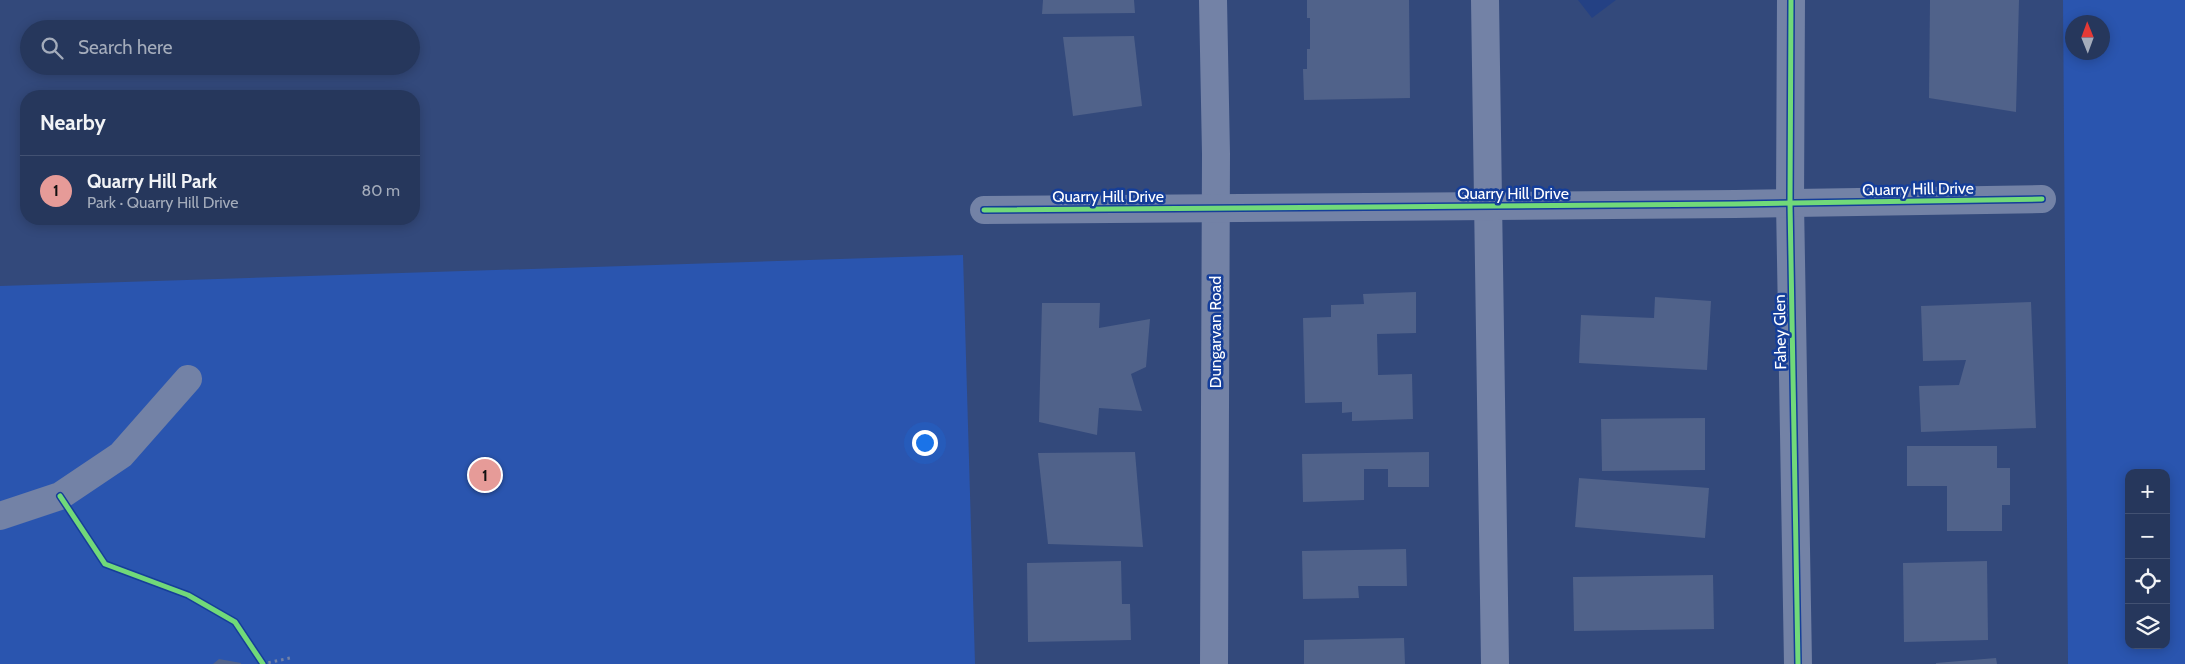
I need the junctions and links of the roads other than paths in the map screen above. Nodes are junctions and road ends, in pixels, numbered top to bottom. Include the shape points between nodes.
1 (1213, 0) edge
2 (1485, 0) edge
3 (1791, 0) edge
4 (2042, 199) dead end
5 (1790, 203) junction
6 (1487, 206) junction
7 (1216, 208) junction
8 (984, 210) dead end
9 (188, 379) dead end
10 (0, 516) edge
11 (1214, 664) edge
12 (1495, 664) edge
13 (1798, 664) edge

1 - 7 street, Dungarvan Road
2 - 6 street
3 - 5 street, Fahey Glen
4 - 5 street, Quarry Hill Drive
5 - 6 street, Quarry Hill Drive
5 - 13 street, Fahey Glen
6 - 7 street, Quarry Hill Drive
6 - 12 street
7 - 8 street, Quarry Hill Drive
7 - 11 street, Dungarvan Road
9 - 10 street via 121,455 60,496

